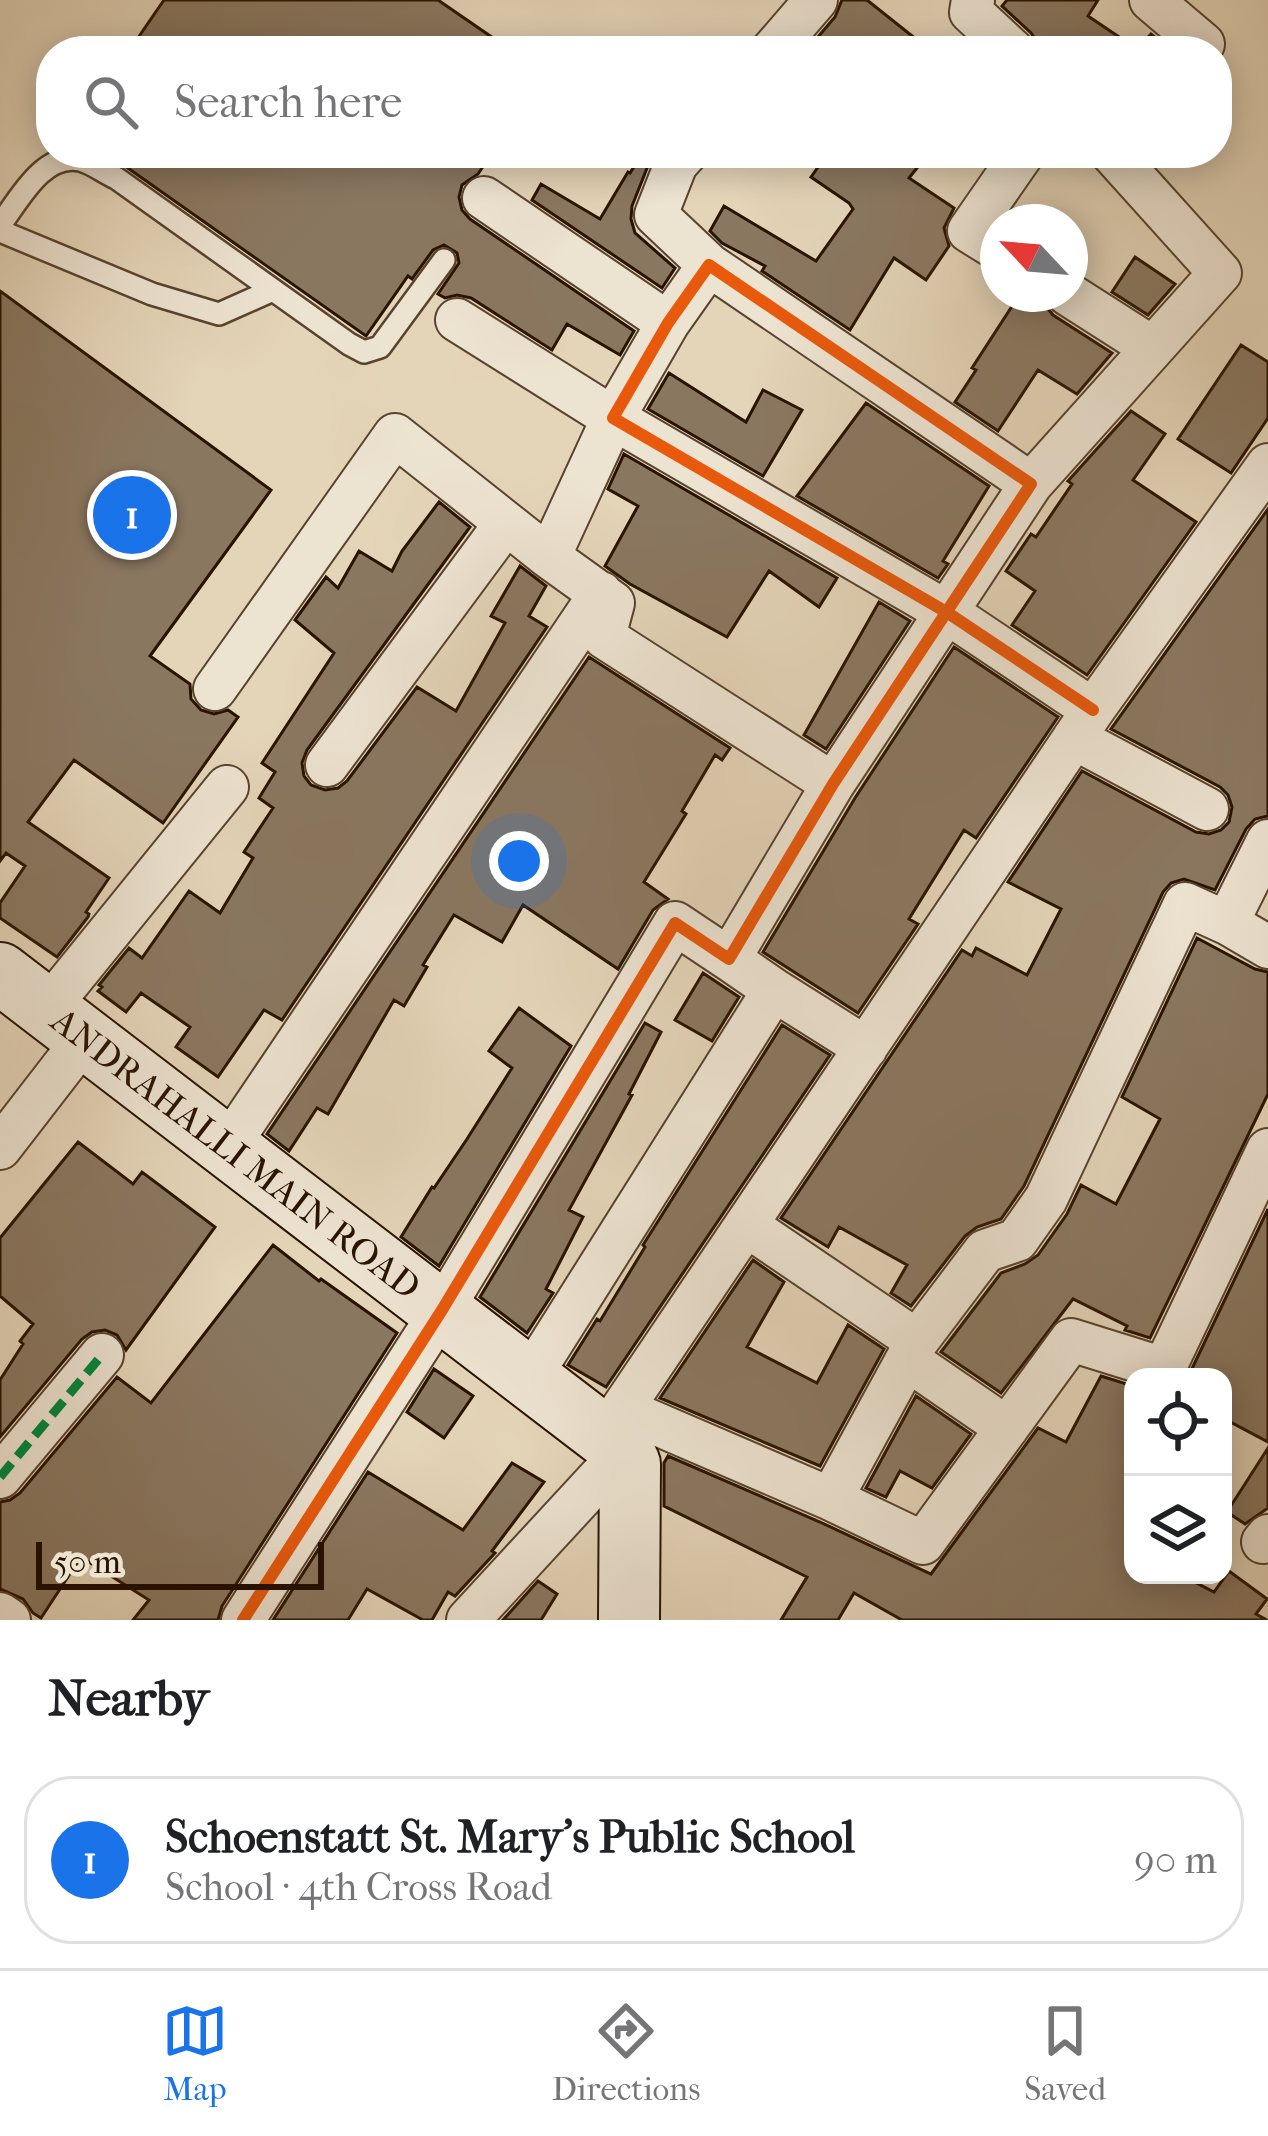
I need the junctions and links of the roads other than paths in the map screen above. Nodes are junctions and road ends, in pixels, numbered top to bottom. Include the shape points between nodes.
1 (817, 0) edge
2 (973, 0) edge
3 (1151, 0) edge
4 (785, 36) edge
5 (996, 36) edge
6 (1194, 36) edge
7 (44, 168) edge
8 (97, 168) edge
9 (674, 168) edge
10 (1013, 168) edge
11 (1126, 168) edge
12 (484, 198) dead end
13 (988, 204) edge
14 (980, 215) edge
15 (0, 228) edge
16 (980, 238) edge
17 (444, 260) dead end
18 (709, 265) junction
19 (273, 290) junction
20 (1088, 307) edge
21 (457, 320) dead end
22 (668, 323) junction
23 (1151, 347) junction
24 (614, 418) junction
25 (1268, 465) edge
26 (1030, 484) junction
27 (506, 523) junction
28 (549, 557) junction
29 (601, 593) junction
30 (948, 613) junction
31 (215, 689) dead end
32 (1084, 724) junction
33 (327, 765) dead end
34 (832, 784) junction
35 (227, 787) dead end
36 (1207, 808) dead end
37 (1268, 841) edge
38 (1227, 923) junction
39 (1268, 947) edge
40 (729, 959) junction
41 (0, 973) edge
42 (774, 990) junction
43 (66, 1023) junction
44 (866, 1048) junction
45 (228, 1146) junction
46 (0, 1148) edge
47 (1268, 1150) edge
48 (746, 1225) junction
49 (442, 1310) junction
50 (913, 1351) junction
51 (102, 1355) dead end
52 (530, 1377) junction
53 (1006, 1428) junction
54 (623, 1430) junction
55 (0, 1477) edge
56 (831, 1499) junction
57 (0, 1614) edge
58 (9, 1620) edge
59 (243, 1620) edge
60 (468, 1620) edge
61 (629, 1620) edge

1 - 4 street
2 - 5 street via 971,12
3 - 6 street
7 - 15 lane
8 - 19 lane
9 - 18 street via 656,215
10 - 13 street
11 - 23 street via 1220,273
12 - 22 street
14 - 16 street via 969,231
15 - 19 lane via 219,314
17 - 19 lane via 380,347 364,352
18 - 22 street
18 - 26 street
20 - 23 street
21 - 24 street
22 - 24 street
23 - 26 street
24 - 28 street
24 - 30 street
25 - 32 street
26 - 30 street
27 - 28 street
27 - 31 street via 395,435
27 - 33 street
28 - 29 street
29 - 34 street via 614,603 604,637
29 - 45 street
30 - 32 street
30 - 34 street
32 - 36 street
32 - 44 street
34 - 40 street
35 - 43 street
37 - 38 street
38 - 39 street
38 - 50 street via 1185,904 1046,1199 1017,1240 985,1251
40 - 42 street
40 - 49 street via 675,923
41 - 43 main road, ANDRAHALLI MAIN ROAD
42 - 44 street
42 - 52 street
43 - 45 main road, ANDRAHALLI MAIN ROAD
43 - 46 street
44 - 48 street
45 - 49 main road, ANDRAHALLI MAIN ROAD
47 - 53 street via 1164,1369 1071,1340
48 - 50 street
48 - 54 street
49 - 52 main road, ANDRAHALLI MAIN ROAD
49 - 59 street
50 - 53 street
50 - 56 street
51 - 55 street
52 - 54 main road, ANDRAHALLI MAIN ROAD
53 - 56 street via 923,1543
54 - 56 street
54 - 60 street
54 - 61 main road
57 - 58 street

